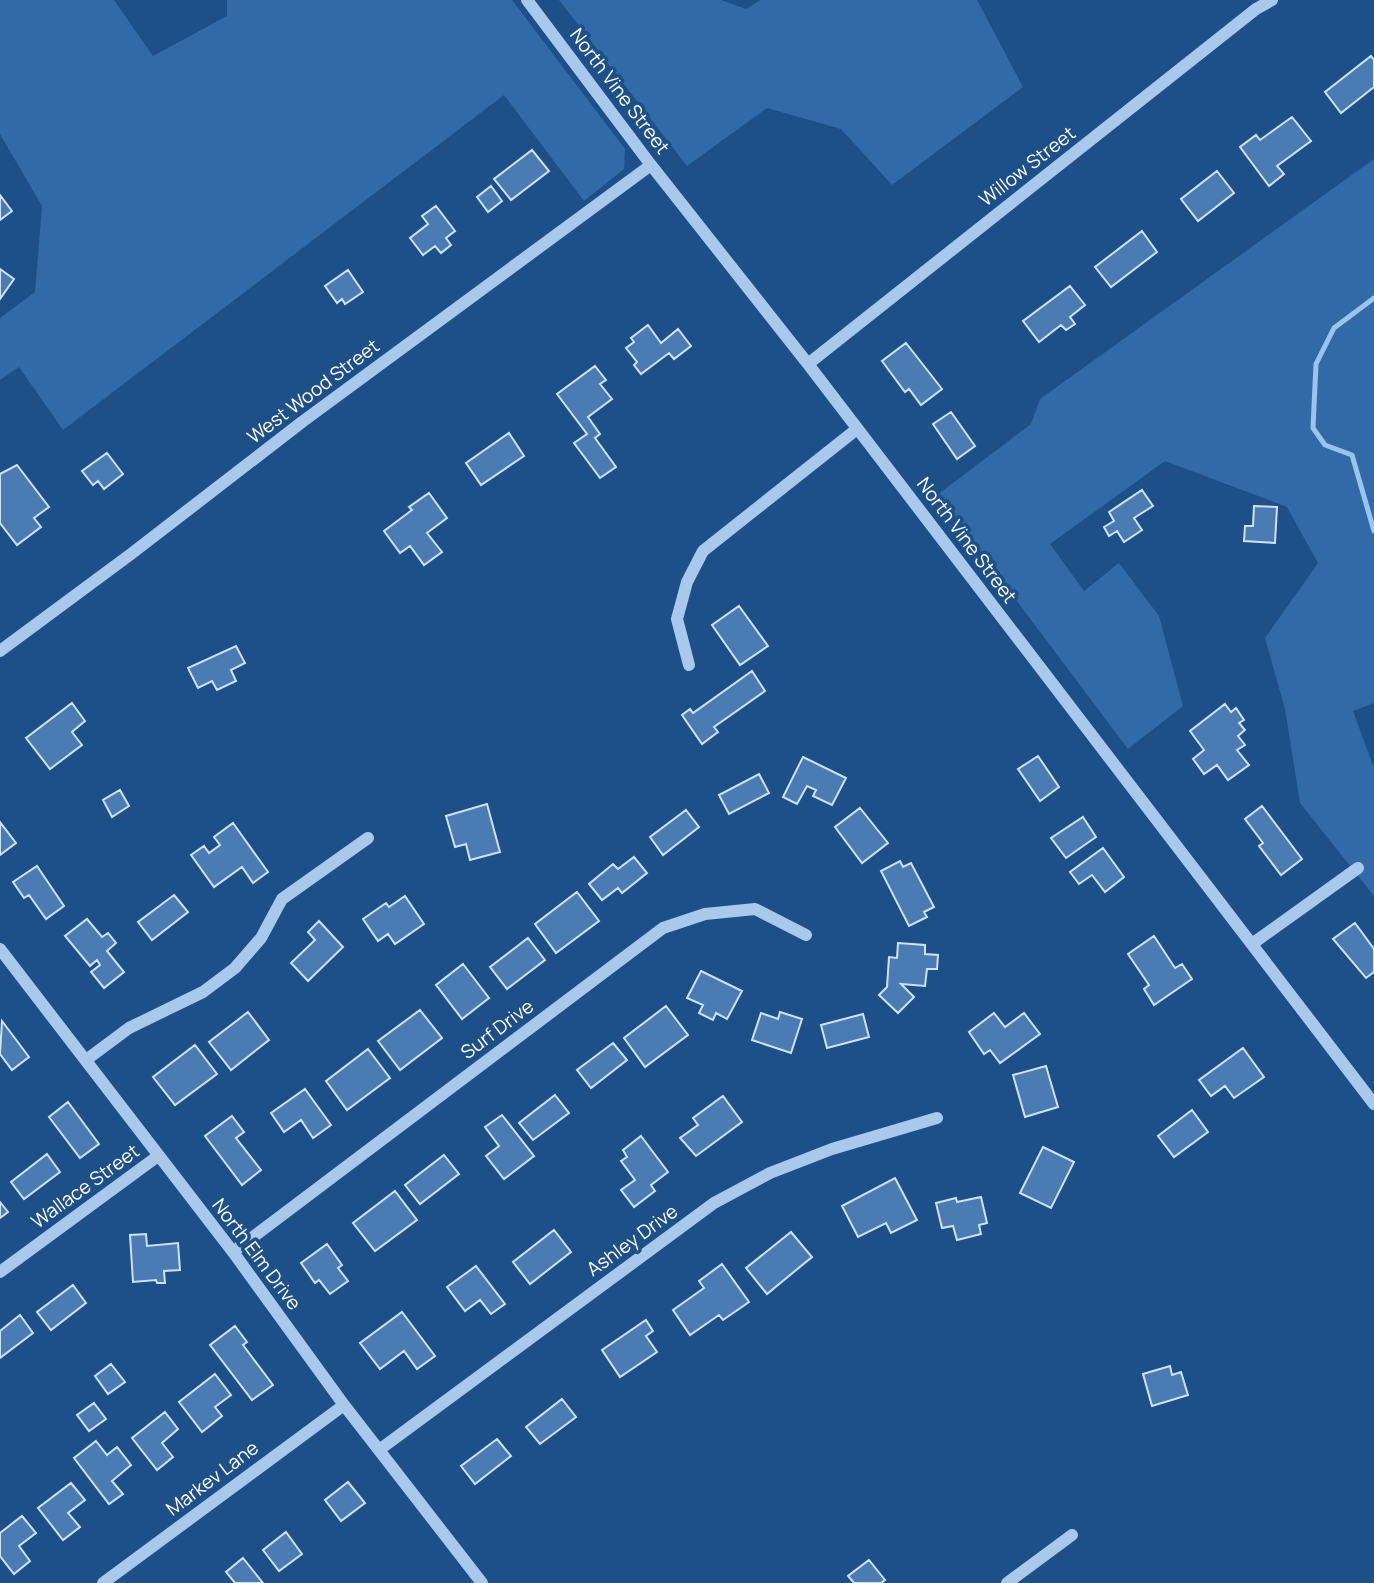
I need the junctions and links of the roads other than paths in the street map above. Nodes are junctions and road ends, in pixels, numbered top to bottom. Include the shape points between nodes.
1 (527, 0) edge
2 (1272, 0) edge
3 (651, 165) junction
4 (808, 364) junction
5 (858, 429) junction
6 (0, 650) edge
7 (689, 665) dead end
8 (368, 838) dead end
9 (1358, 868) dead end
10 (806, 935) dead end
11 (1252, 944) junction
12 (2, 956) edge
13 (86, 1060) junction
14 (1374, 1104) edge
15 (937, 1118) dead end
16 (159, 1156) junction
17 (233, 1252) junction
18 (0, 1272) edge
19 (344, 1405) junction
20 (379, 1450) junction
21 (1072, 1535) dead end
22 (103, 1583) edge
23 (482, 1583) edge
24 (1007, 1583) edge

1 - 3 street, North Vine Street
2 - 4 street, Willow Street
3 - 4 street, North Vine Street
3 - 6 street, West Wood Street
4 - 5 street, North Vine Street
5 - 7 street via 703,551 687,582 677,619
5 - 11 street, North Vine Street
8 - 13 street via 282,899 261,937 235,968 203,992 129,1028
9 - 11 street
10 - 17 street, Surf Drive via 755,909 705,914 663,928
11 - 14 street, North Vine Street
12 - 13 street, North Elm Drive
13 - 16 street, North Elm Drive
15 - 20 street, Ashley Drive via 832,1149 770,1173 714,1203
16 - 17 street, North Elm Drive
16 - 18 street, Wallace Street
17 - 19 street, North Elm Drive
19 - 20 street, North Elm Drive
19 - 22 street, Markev Lane
20 - 23 street, North Elm Drive
21 - 24 street

